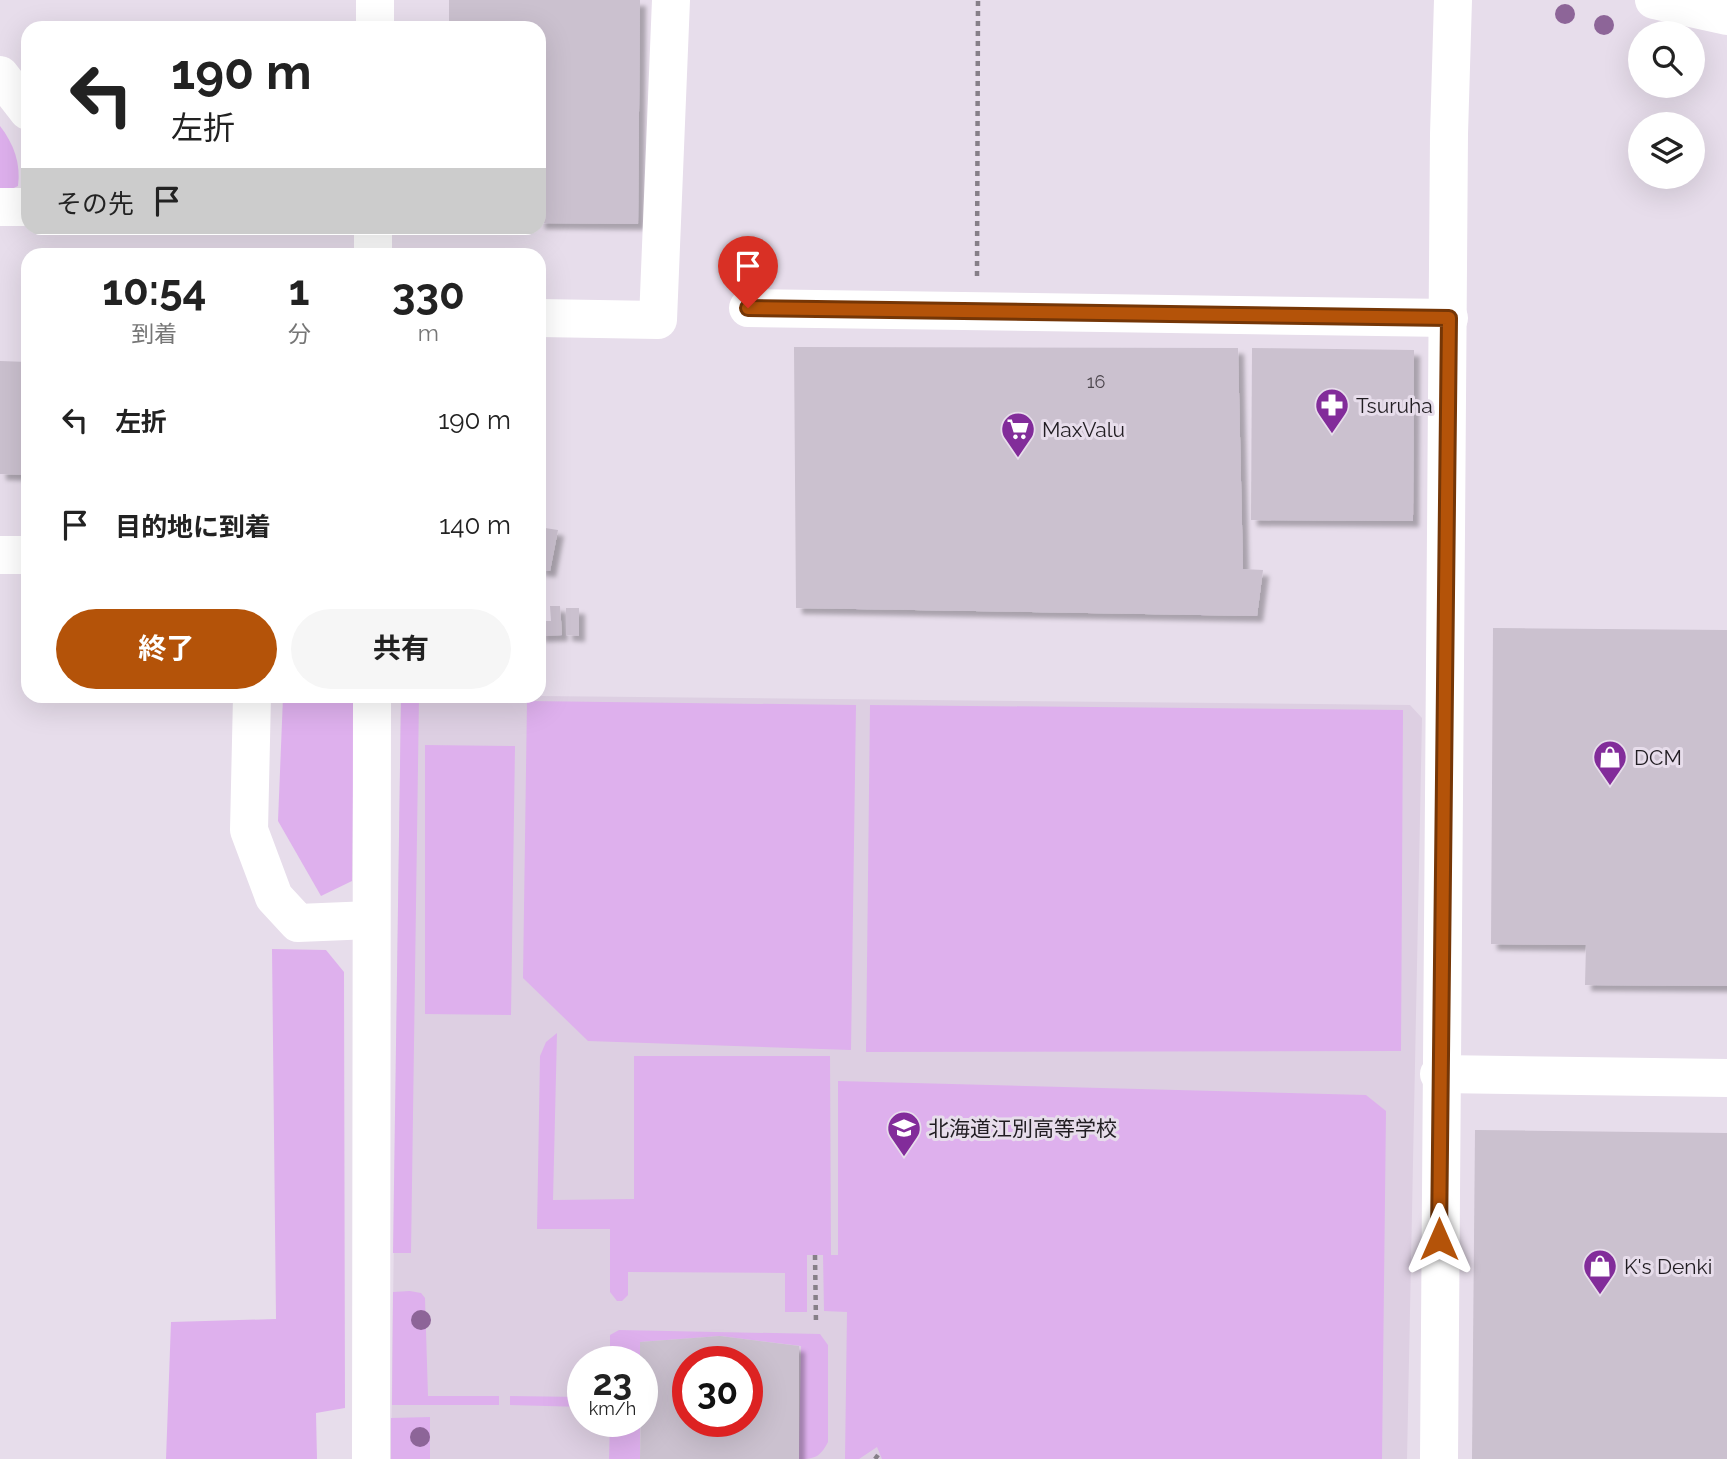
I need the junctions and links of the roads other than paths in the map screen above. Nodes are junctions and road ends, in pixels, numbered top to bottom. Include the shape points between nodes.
1 (375, 0) edge
2 (671, 0) edge
3 (1453, 0) edge
4 (1654, 0) edge
5 (1727, 16) edge
6 (375, 21) edge
7 (0, 75) edge
8 (21, 102) edge
9 (0, 207) edge
10 (21, 207) edge
11 (748, 308) dead end
12 (546, 318) edge
13 (1449, 318) junction
14 (0, 555) edge
15 (21, 555) edge
16 (252, 703) edge
17 (372, 703) edge
18 (372, 920) junction
19 (1439, 1074) junction
20 (1727, 1078) edge
21 (371, 1459) edge
22 (1439, 1459) edge

1 - 6 street
2 - 12 street via 658,320
3 - 13 street
4 - 5 street
7 - 8 street
9 - 10 street
11 - 13 street
13 - 19 street
14 - 15 street
16 - 18 street via 248,830 274,897 298,923
17 - 18 street
18 - 21 street
19 - 20 street
19 - 22 street

